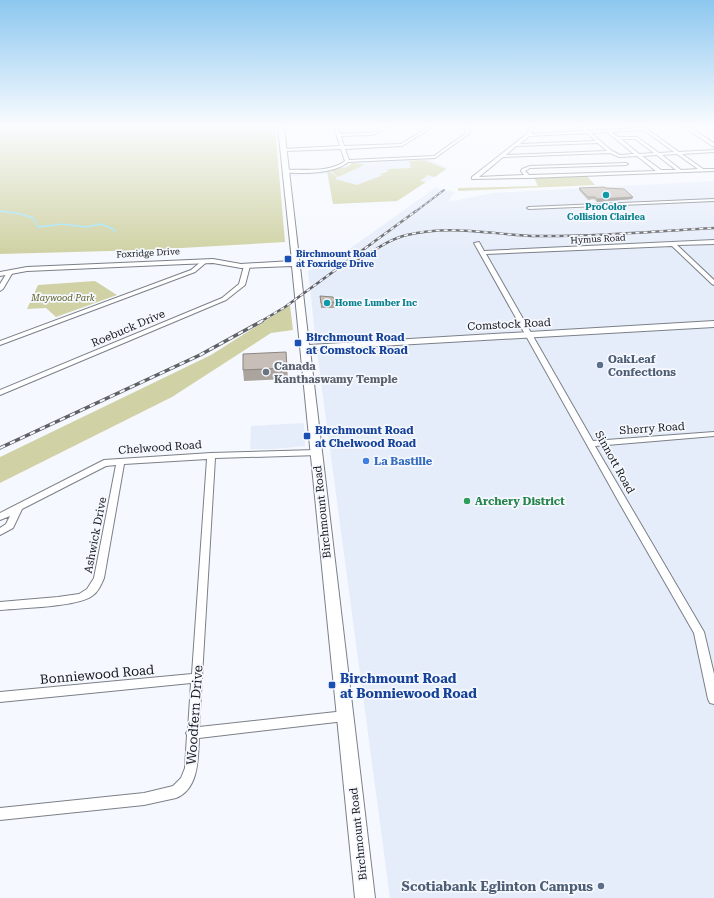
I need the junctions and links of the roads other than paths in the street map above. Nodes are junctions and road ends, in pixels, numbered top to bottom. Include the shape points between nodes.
1 (318, 169) edge
2 (485, 169) edge
3 (524, 169) edge
4 (632, 169) edge
5 (656, 169) edge
6 (677, 169) edge
7 (700, 169) edge
8 (714, 170) edge
9 (285, 171) joint
10 (703, 171) junction
11 (660, 172) junction
12 (681, 172) junction
13 (637, 173) junction
14 (528, 177) junction
15 (714, 200) edge
16 (529, 208) dead end
17 (714, 242) edge
18 (476, 243) dead end
19 (673, 244) junction
20 (483, 253) junction
21 (205, 261) junction
22 (297, 264) junction
23 (247, 266) junction
24 (10, 272) junction
25 (0, 274) edge
26 (713, 281) edge
27 (0, 289) edge
28 (714, 324) edge
29 (529, 334) junction
30 (0, 343) edge
31 (305, 348) junction
32 (0, 392) edge
33 (714, 434) edge
34 (591, 444) junction
35 (316, 452) junction
36 (211, 456) junction
37 (121, 461) junction
38 (18, 508) junction
39 (0, 518) edge
40 (0, 532) edge
41 (0, 606) edge
42 (196, 678) junction
43 (0, 697) edge
44 (714, 699) edge
45 (345, 716) junction
46 (192, 733) junction
47 (0, 814) edge
48 (365, 898) edge

1 - 9 street
2 - 14 street via 474,178
3 - 14 street via 523,172
4 - 13 street
5 - 11 street
6 - 12 street
7 - 10 street
8 - 10 street
9 - 22 main road, Birchmount Road
10 - 12 street
11 - 12 street
11 - 13 street
13 - 14 street
15 - 16 street
17 - 19 street, Hymus Road
18 - 20 street, Sinnott Road
19 - 20 street, Hymus Road
19 - 26 street
20 - 29 street, Sinnott Road
21 - 23 main road, Foxridge Drive
21 - 24 main road, Foxridge Drive via 26,269
21 - 30 street via 193,270
22 - 23 main road, Foxridge Drive
22 - 31 main road, Birchmount Road
23 - 32 street, Roebuck Drive via 242,285 224,299
24 - 25 main road, Foxridge Drive
24 - 27 street
28 - 29 main road, Comstock Road
29 - 31 main road, Comstock Road
29 - 34 street, Sinnott Road
31 - 35 main road, Birchmount Road
33 - 34 street, Sherry Road
34 - 44 street, Sinnott Road via 699,632
35 - 36 street, Chelwood Road
35 - 45 main road, Birchmount Road
36 - 37 street, Chelwood Road
36 - 42 street, Woodfern Drive
37 - 38 street, Chelwood Road via 99,464
37 - 41 street, Ashwick Drive via 99,578 95,587 85,596
38 - 39 street, Chelwood Road
38 - 40 street via 10,526
42 - 43 street, Bonniewood Road
42 - 46 street, Woodfern Drive
45 - 46 street
45 - 48 main road, Birchmount Road
46 - 47 street, Woodfern Drive via 188,777 176,792 144,799

